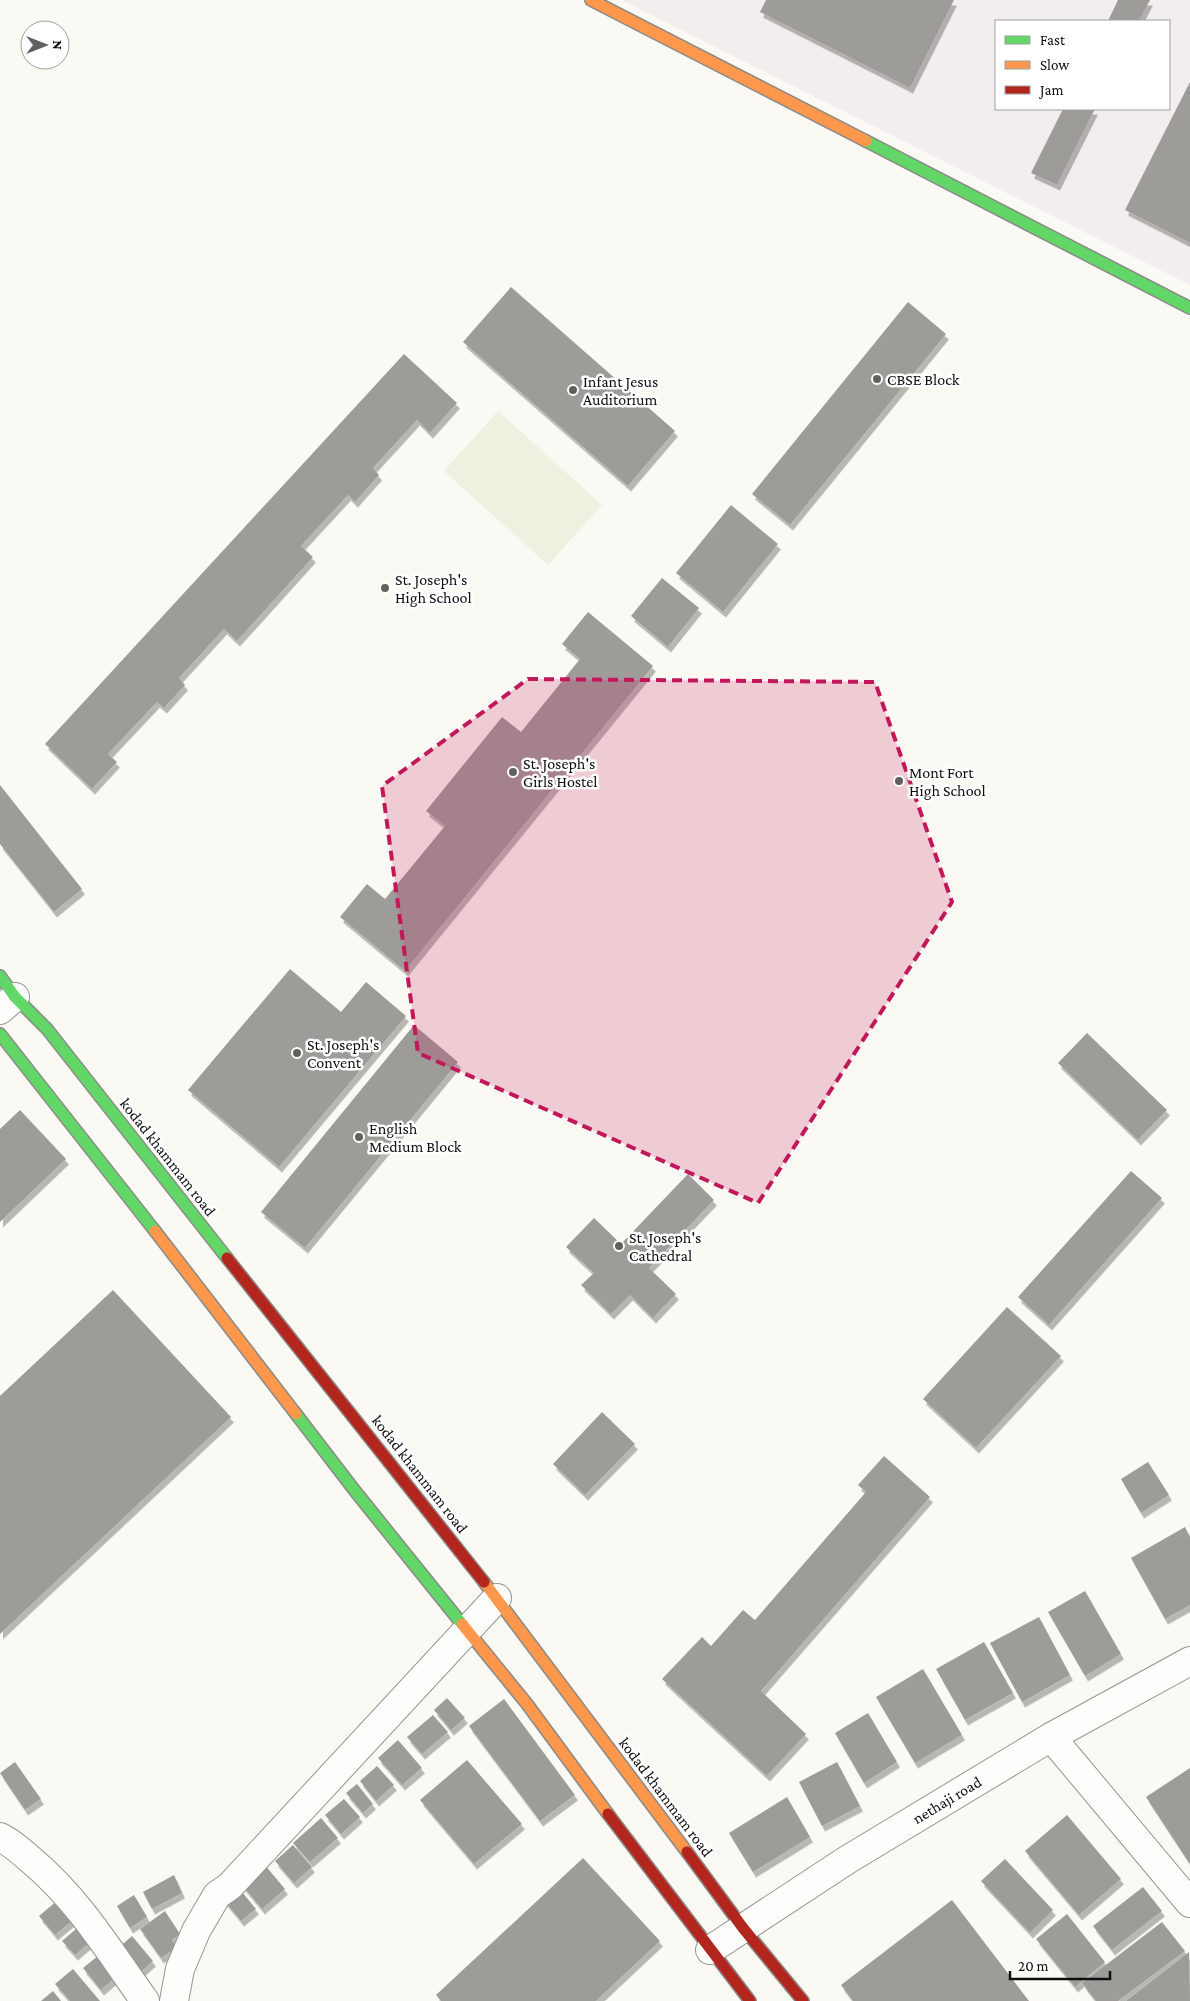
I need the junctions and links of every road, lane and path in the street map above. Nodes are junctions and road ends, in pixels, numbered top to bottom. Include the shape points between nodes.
1 (591, 0) edge
2 (1190, 308) edge
3 (5, 994) edge
4 (0, 1034) edge
5 (497, 1598) junction
6 (468, 1630) junction
7 (1190, 1661) edge
8 (1051, 1737) junction
9 (0, 1837) edge
10 (1190, 1903) edge
11 (743, 1928) junction
12 (710, 1950) junction
13 (180, 1969) junction
14 (145, 2001) edge
15 (174, 2001) edge
16 (750, 2001) edge
17 (803, 2001) edge

1 - 2 main road
3 - 5 main road, kodad khammam road via 48,1029
4 - 6 main road via 355,1491
5 - 6 street
5 - 11 main road, kodad khammam road
6 - 12 main road
6 - 13 street via 230,1886 217,1895 196,1931
7 - 8 street, nethaji road
8 - 10 street
8 - 11 street, nethaji road via 847,1860
9 - 14 street via 51,1876 77,1906
11 - 12 street, nethaji road
11 - 17 main road, kodad khammam road
12 - 16 main road
13 - 14 street
13 - 15 street

